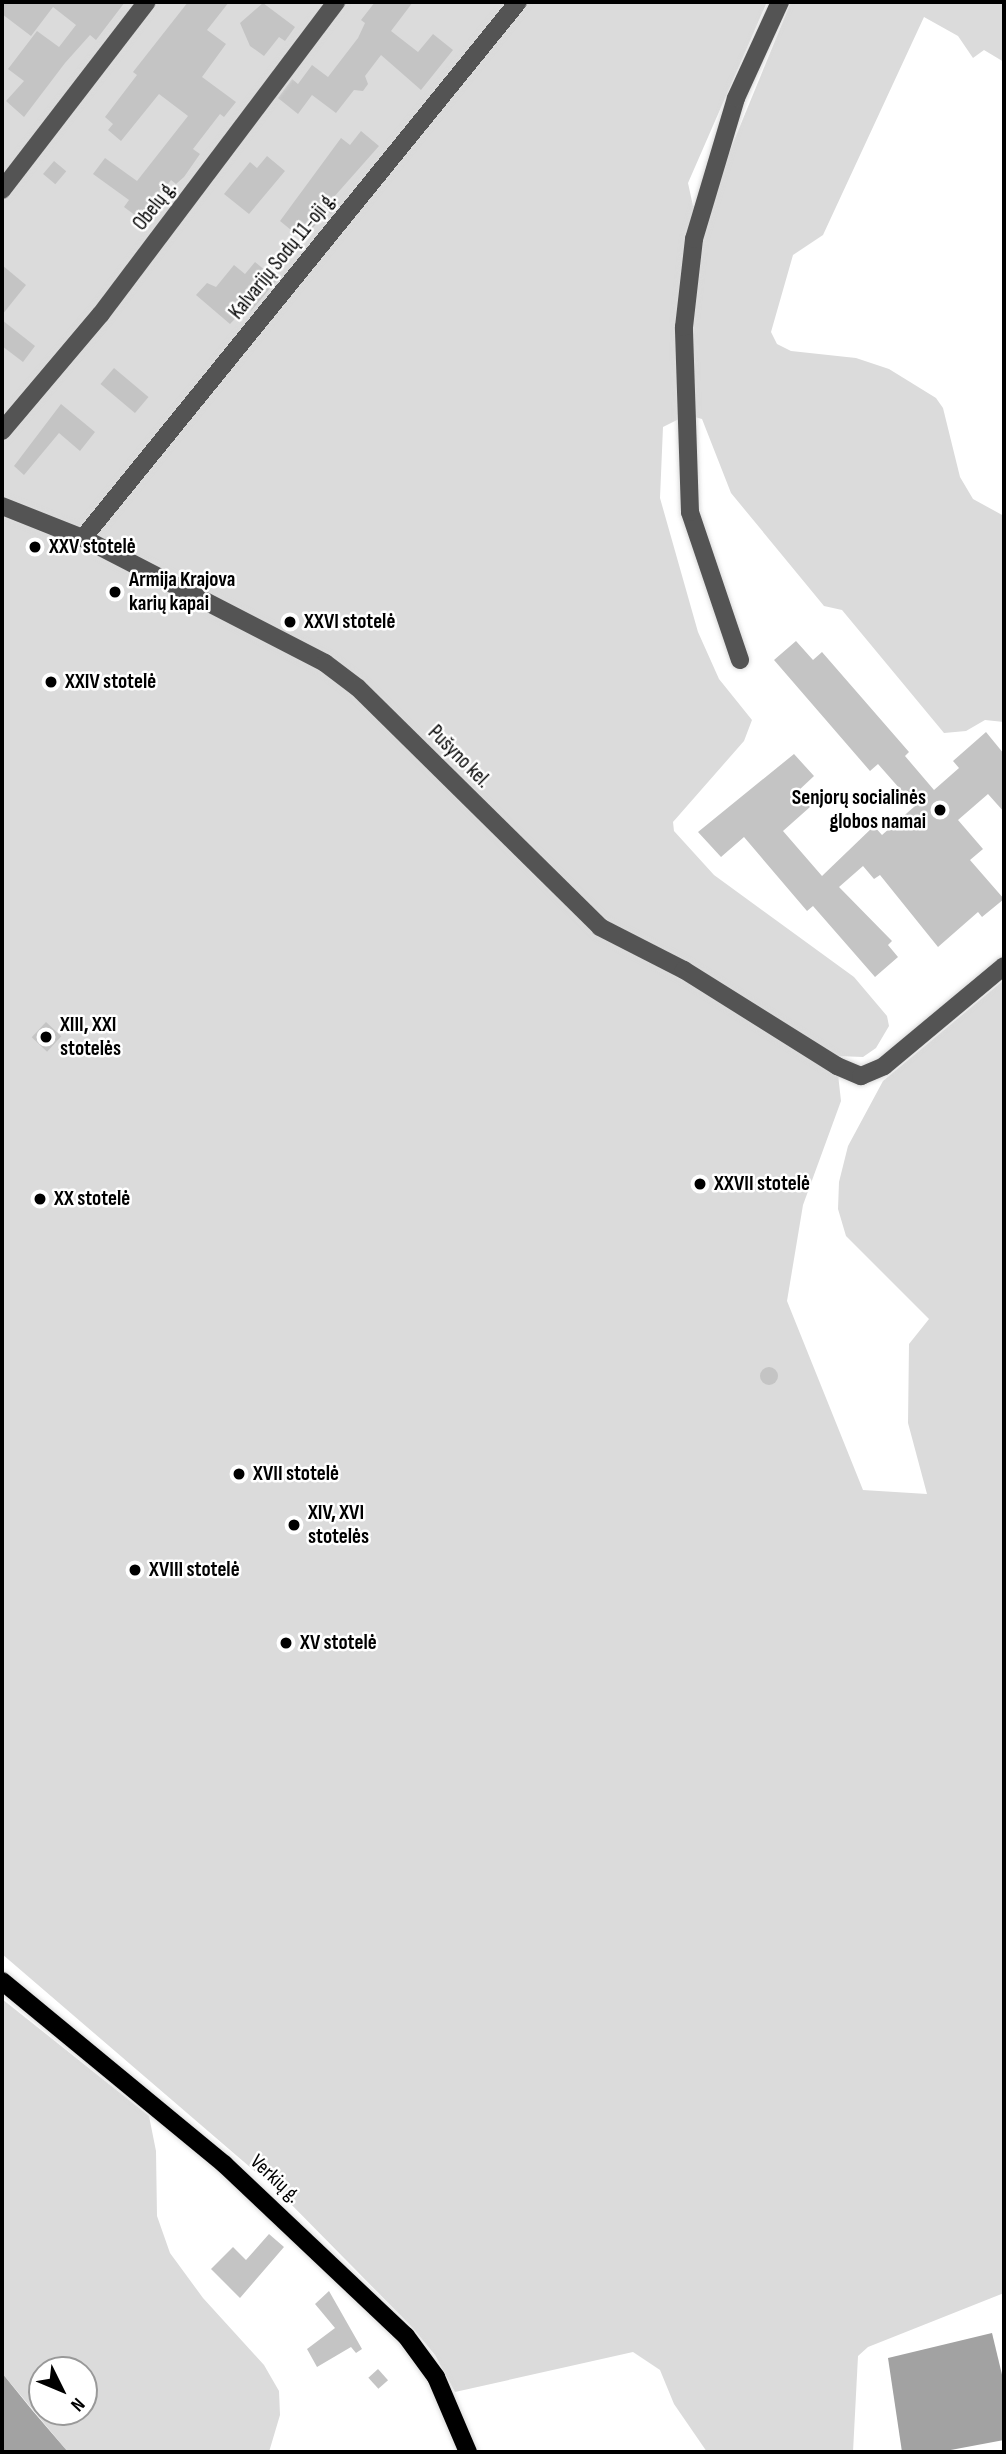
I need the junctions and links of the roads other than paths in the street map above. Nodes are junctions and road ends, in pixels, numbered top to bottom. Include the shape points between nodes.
1 (147, 2) edge
2 (336, 2) edge
3 (518, 2) edge
4 (780, 2) edge
5 (2, 190) edge
6 (2, 431) edge
7 (2, 506) edge
8 (83, 538) junction
9 (740, 660) dead end
10 (1004, 965) edge
11 (2, 1980) edge
12 (468, 2452) edge

1 - 5 street
2 - 6 street, Obelų g. via 102,314
3 - 8 street, Kalvarijų Sodų 11-oji g.
4 - 9 street via 736,98 694,239 684,327 690,512
7 - 8 street, Pušyno kel.
8 - 10 street, Pušyno kel. via 324,663 358,688 600,927 684,970 837,1066 861,1076 884,1066
11 - 12 main road, Verkių g. via 206,2148 406,2336 436,2377

